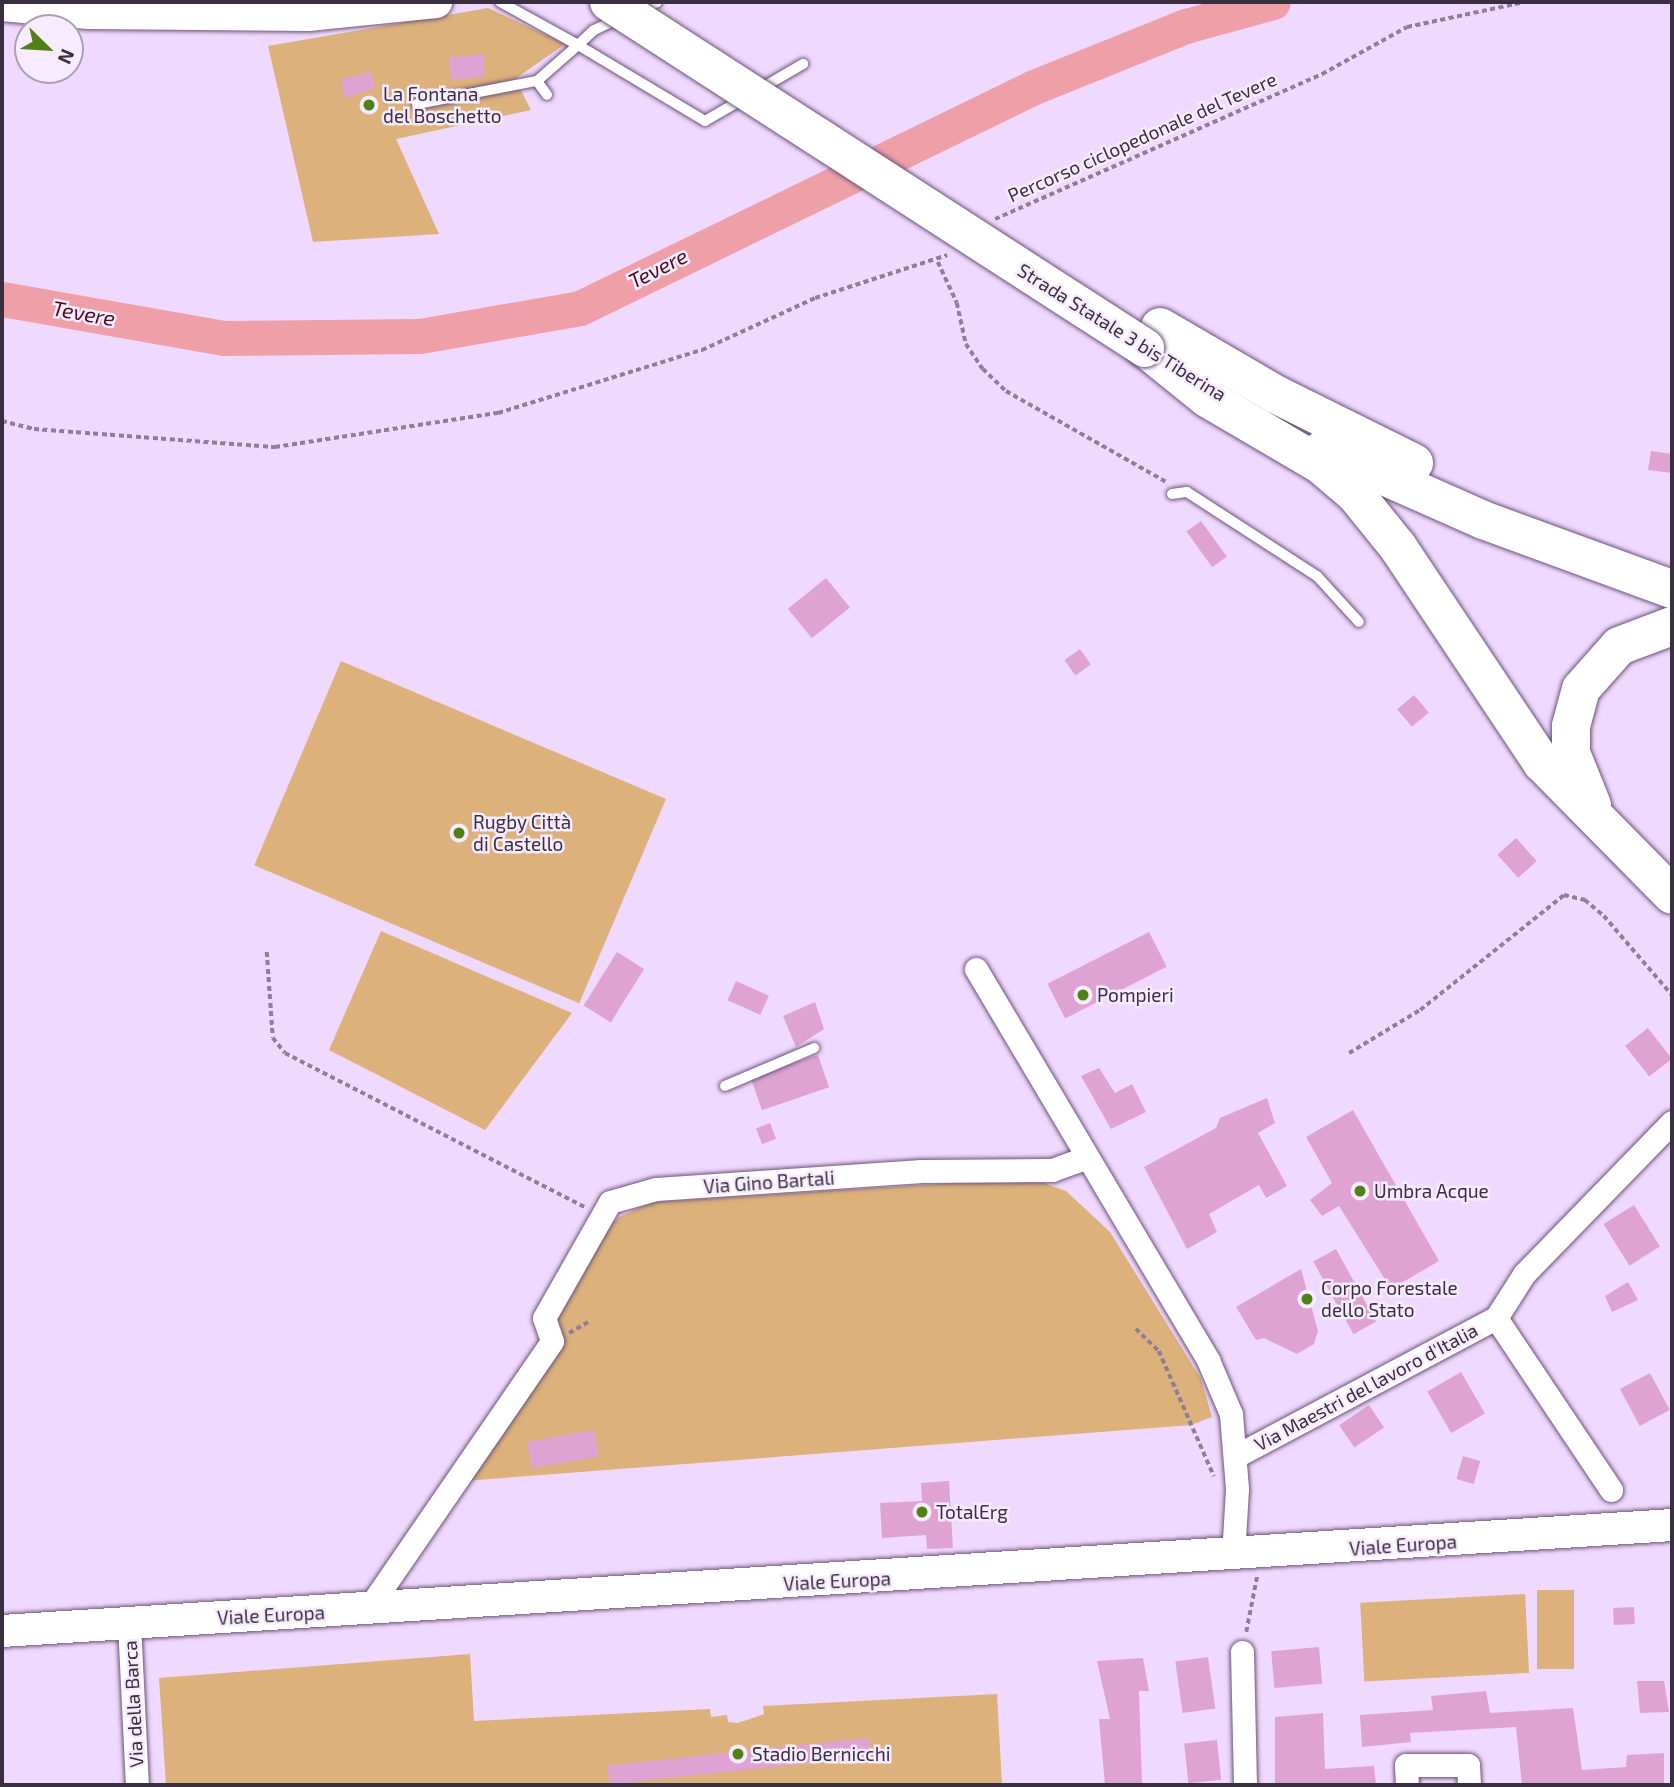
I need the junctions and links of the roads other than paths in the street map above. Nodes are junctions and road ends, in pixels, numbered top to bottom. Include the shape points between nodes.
1 (338, 2) edge
2 (436, 2) edge
3 (500, 2) edge
4 (609, 2) edge
5 (652, 2) edge
6 (657, 2) edge
7 (2, 5) edge
8 (308, 15) junction
9 (578, 45) junction
10 (803, 64) dead end
11 (537, 81) junction
12 (547, 95) dead end
13 (416, 104) dead end
14 (1153, 338) junction
15 (1448, 492) junction
16 (1172, 494) road end
17 (1665, 561) edge
18 (1672, 589) edge
19 (1359, 622) dead end
20 (1672, 626) edge
21 (1618, 845) junction
22 (1672, 895) edge
23 (976, 969) dead end
24 (814, 1048) dead end
25 (725, 1086) dead end
26 (1672, 1122) edge
27 (1087, 1157) junction
28 (1496, 1318) junction
29 (1236, 1464) junction
30 (1611, 1490) dead end
31 (1672, 1525) edge
32 (1245, 1566) junction
33 (368, 1609) junction
34 (129, 1623) junction
35 (2, 1631) edge
36 (1242, 1652) road end
37 (137, 1785) edge
38 (1245, 1785) edge
39 (1406, 1785) edge
40 (1469, 1785) edge

1 - 8 street
2 - 8 main road
3 - 9 lane
4 - 14 highway, Strada Statale 3 bis Tiberina, bridge
5 - 14 highway, Strada Statale 3 bis Tiberina
6 - 9 lane via 594,30
7 - 8 main road via 89,13
9 - 10 lane via 705,121
9 - 11 lane
11 - 12 lane
11 - 13 lane
14 - 15 highway, Strada Statale 3 bis Tiberina via 1276,426
14 - 21 highway via 1208,398 1321,465 1356,495 1398,547 1531,748
15 - 17 highway, Strada Statale 3 bis Tiberina
15 - 18 highway, Strada Statale 3 bis Tiberina
16 - 19 lane via 1187,492 1317,576
20 - 21 highway via 1619,646 1581,689 1571,738 1580,782
21 - 22 highway
23 - 27 street
24 - 25 lane
26 - 28 street, Via Maestri del lavoro d'Italia via 1524,1274
27 - 29 street via 1208,1360 1231,1414
27 - 33 street, Via Gino Bartali via 1052,1170 921,1171 656,1189 610,1202 588,1248 544,1318 552,1341
28 - 29 street, Via Maestri del lavoro d'Italia
28 - 30 street, Via Maestri del lavoro d'Italia
29 - 32 street
31 - 32 main road, Viale Europa
32 - 33 main road, Viale Europa
33 - 34 main road, Viale Europa
34 - 35 main road, Viale Europa
34 - 37 street, Via della Barca
36 - 38 street
39 - 40 street via 1406,1765 1468,1765

